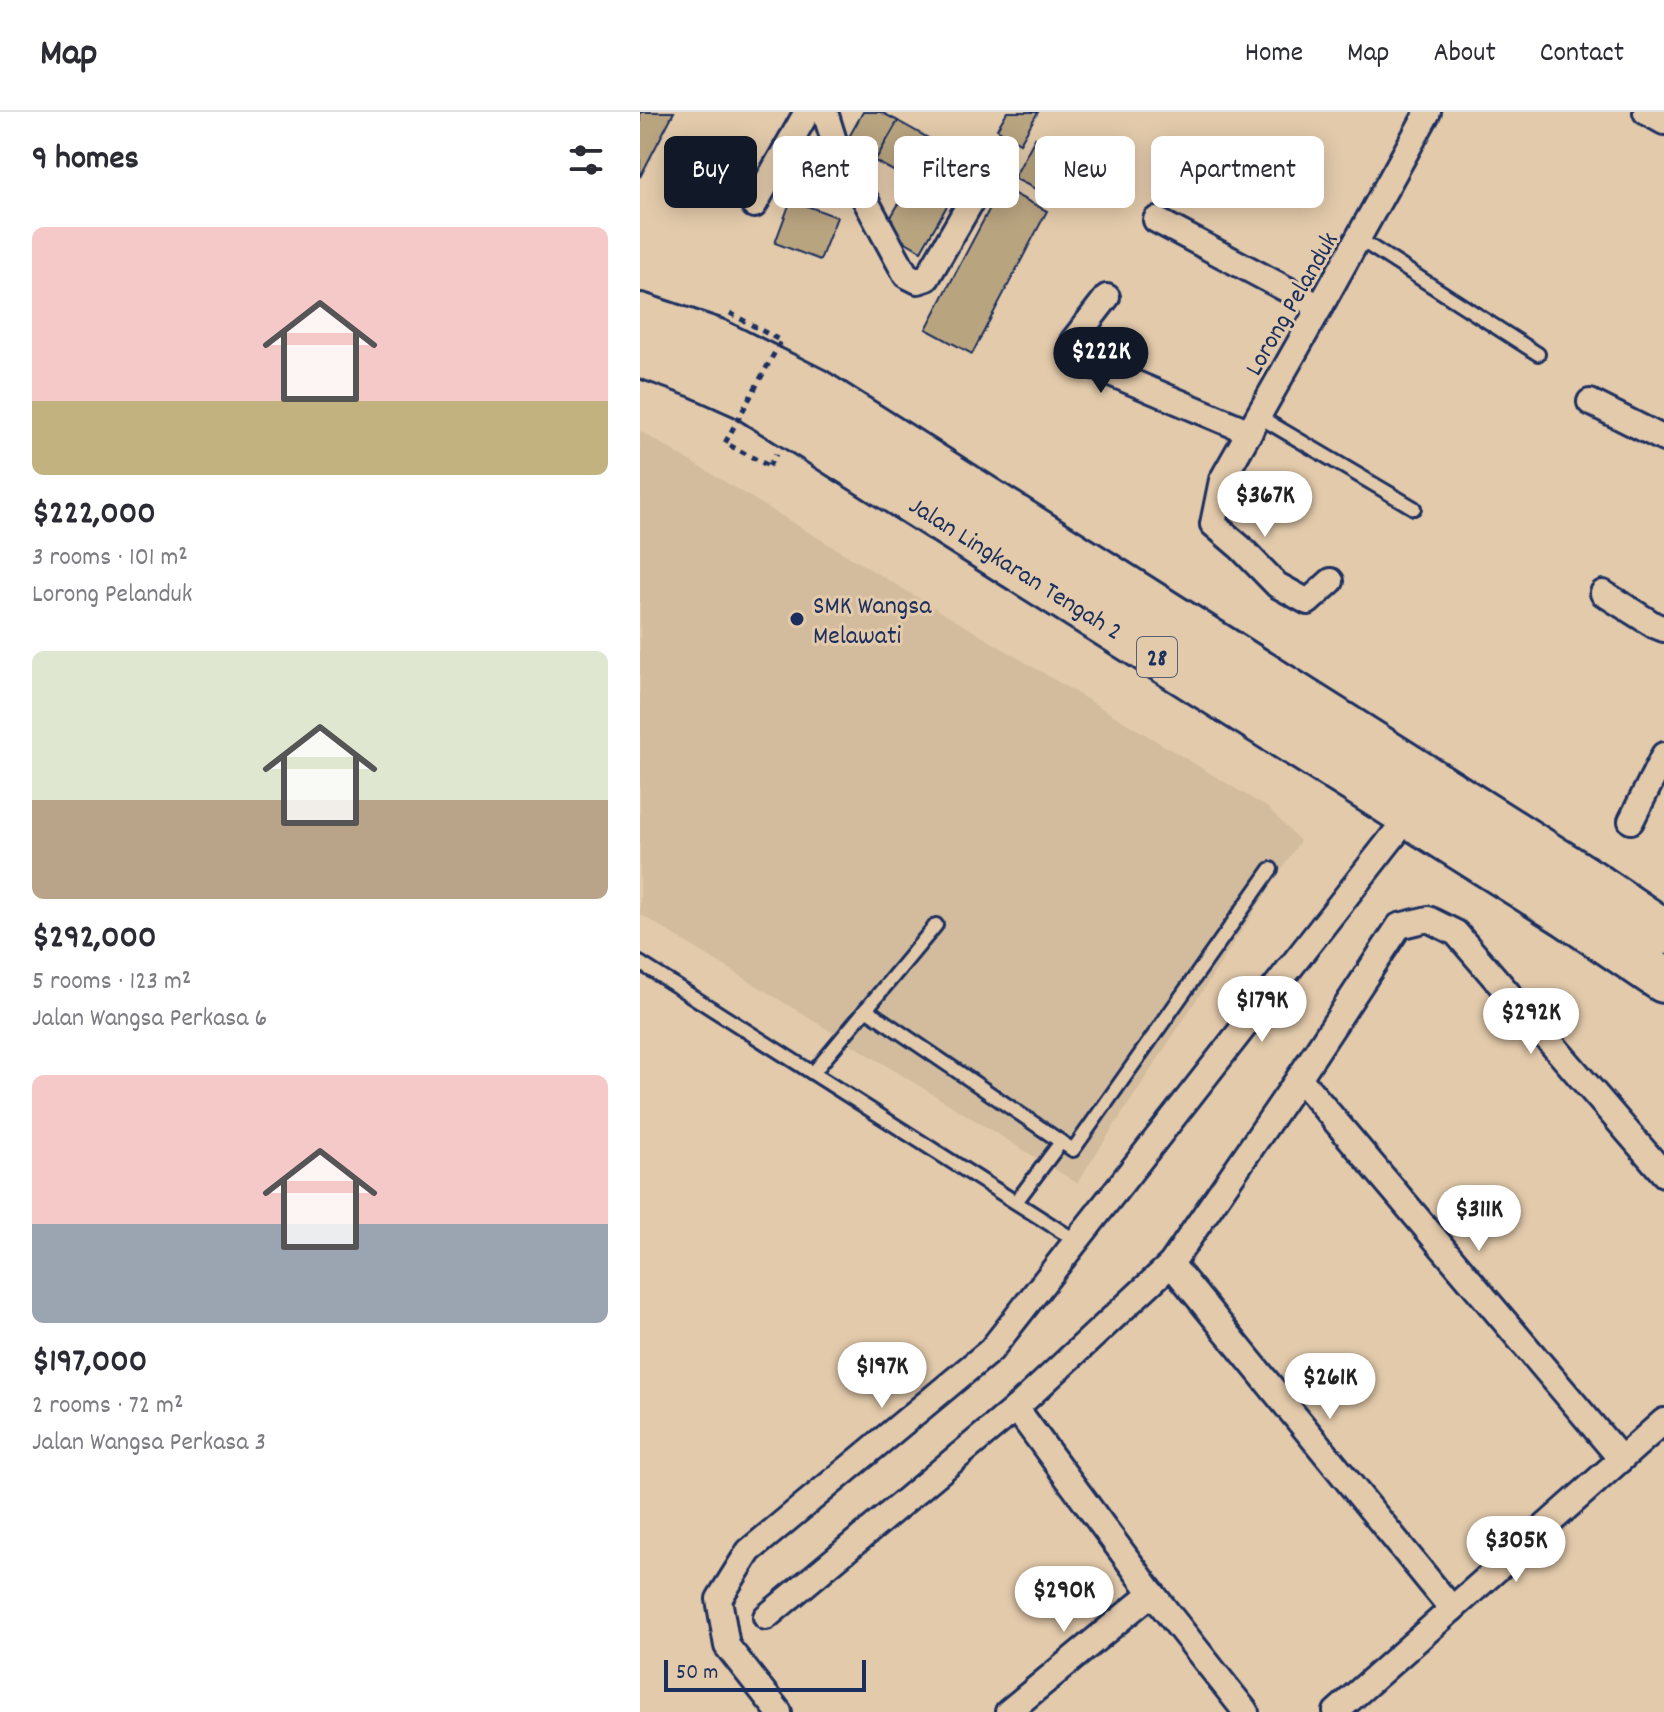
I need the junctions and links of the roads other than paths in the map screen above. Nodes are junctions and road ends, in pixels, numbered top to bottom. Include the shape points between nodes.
1 (825, 112) edge
2 (1428, 112) edge
3 (1646, 112) edge
4 (803, 118) edge
5 (1664, 122) edge
6 (757, 200) edge
7 (967, 208) edge
8 (1156, 220) dead end
9 (1359, 239) junction
10 (1107, 297) dead end
11 (1320, 307) junction
12 (640, 316) edge
13 (640, 354) edge
14 (1538, 354) dead end
15 (1590, 402) dead end
16 (1254, 424) junction
17 (1664, 439) edge
18 (1414, 508) dead end
19 (1331, 581) dead end
20 (1603, 593) dead end
21 (1664, 629) edge
22 (1664, 755) edge
23 (1409, 816) junction
24 (1631, 821) dead end
25 (1271, 869) dead end
26 (936, 925) dead end
27 (1664, 932) edge
28 (640, 963) edge
29 (1664, 980) edge
30 (866, 1009) junction
31 (813, 1073) junction
32 (1299, 1078) junction
33 (1061, 1142) junction
34 (1664, 1174) edge
35 (1016, 1202) junction
36 (1078, 1242) junction
37 (1171, 1264) junction
38 (1016, 1408) junction
39 (1664, 1421) edge
40 (1621, 1459) junction
41 (1152, 1593) junction
42 (1452, 1609) junction
43 (766, 1617) dead end
44 (779, 1712) edge
45 (1008, 1712) edge
46 (1246, 1712) edge
47 (1336, 1712) edge

1 - 7 street via 835,144 906,275 918,281 927,278
2 - 9 street, Lorong Pelanduk
3 - 5 street
4 - 6 street
8 - 11 street
9 - 11 street, Lorong Pelanduk
9 - 14 lane
10 - 16 street via 1073,341 1082,361
11 - 16 street, Lorong Pelanduk
12 - 27 highway, Jalan Lingkaran Tengah 2 / 28 via 715,341 815,391
13 - 23 highway, Jalan Lingkaran Tengah 2 / 28 via 745,396
15 - 17 street
16 - 18 lane
16 - 19 street, Lorong Pelanduk via 1222,480 1213,524 1277,585 1308,602
20 - 21 street
22 - 24 street
23 - 29 highway, Jalan Lingkaran Tengah 2 / 28
23 - 36 street
25 - 33 lane via 1073,1150
26 - 30 lane
28 - 31 lane
30 - 31 lane
30 - 33 lane
31 - 35 lane
32 - 34 street via 1399,926 1428,919 1456,933
32 - 37 street
32 - 40 street
33 - 35 lane
35 - 36 lane
36 - 44 street via 991,1350 749,1551 719,1599 727,1646
37 - 38 street
37 - 42 street
38 - 41 street
38 - 43 street
39 - 40 street
40 - 42 street
41 - 45 street
41 - 46 street
42 - 47 street

